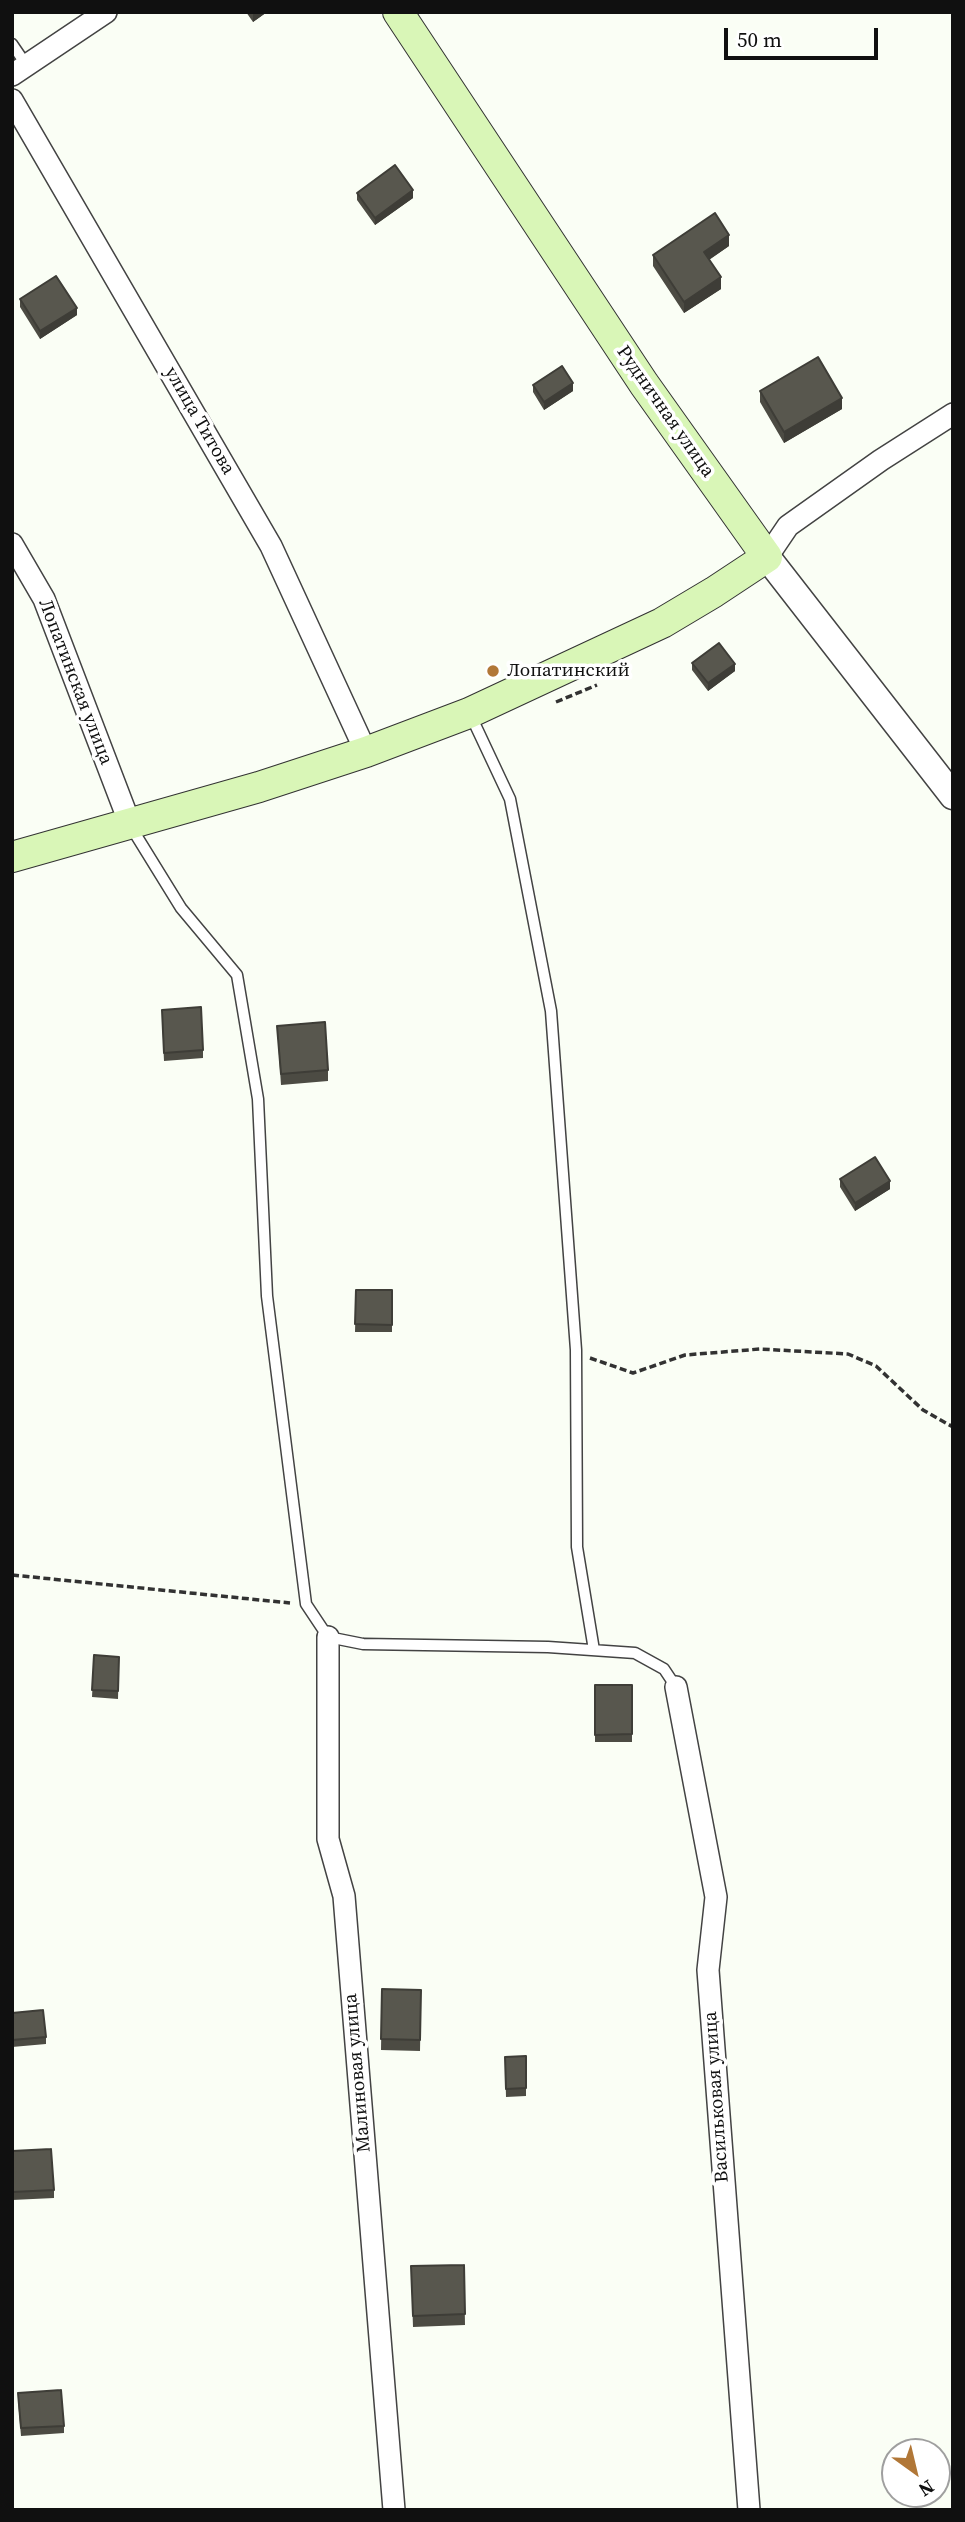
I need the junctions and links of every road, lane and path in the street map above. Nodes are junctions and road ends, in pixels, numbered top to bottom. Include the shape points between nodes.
1 (106, 12) edge
2 (398, 12) edge
3 (12, 44) edge
4 (20, 71) edge
5 (12, 100) edge
6 (953, 414) edge
7 (12, 544) edge
8 (767, 557) junction
9 (469, 713) junction
10 (366, 752) junction
11 (953, 796) edge
12 (130, 824) junction
13 (12, 857) edge
14 (576, 1350) junction
15 (953, 1427) edge
16 (12, 1575) edge
17 (306, 1604) junction
18 (328, 1637) junction
19 (594, 1650) junction
20 (676, 1687) joint
21 (394, 2510) edge
22 (749, 2510) edge

1 - 4 street
2 - 8 main road, Рудничная улица via 644,384
3 - 4 lane
5 - 10 street, улица Титова via 271,546
6 - 8 street via 788,526
7 - 12 street, Лопатинская улица via 44,599
8 - 9 main road via 662,623
8 - 11 street, Рудничная улица
9 - 10 main road
9 - 14 lane via 510,799 551,1011
10 - 12 main road
12 - 13 main road
12 - 17 lane via 181,908 237,975 258,1099 267,1296
14 - 15 path via 633,1373 685,1355 760,1349 848,1354 876,1366 923,1410
14 - 19 lane via 578,1547
16 - 17 path
17 - 18 lane
18 - 19 lane via 363,1644
18 - 21 street, Малиновая улица via 328,1839 344,1896
19 - 20 lane via 635,1653 664,1669
20 - 22 street, Васильковая улица via 716,1897 708,1970

